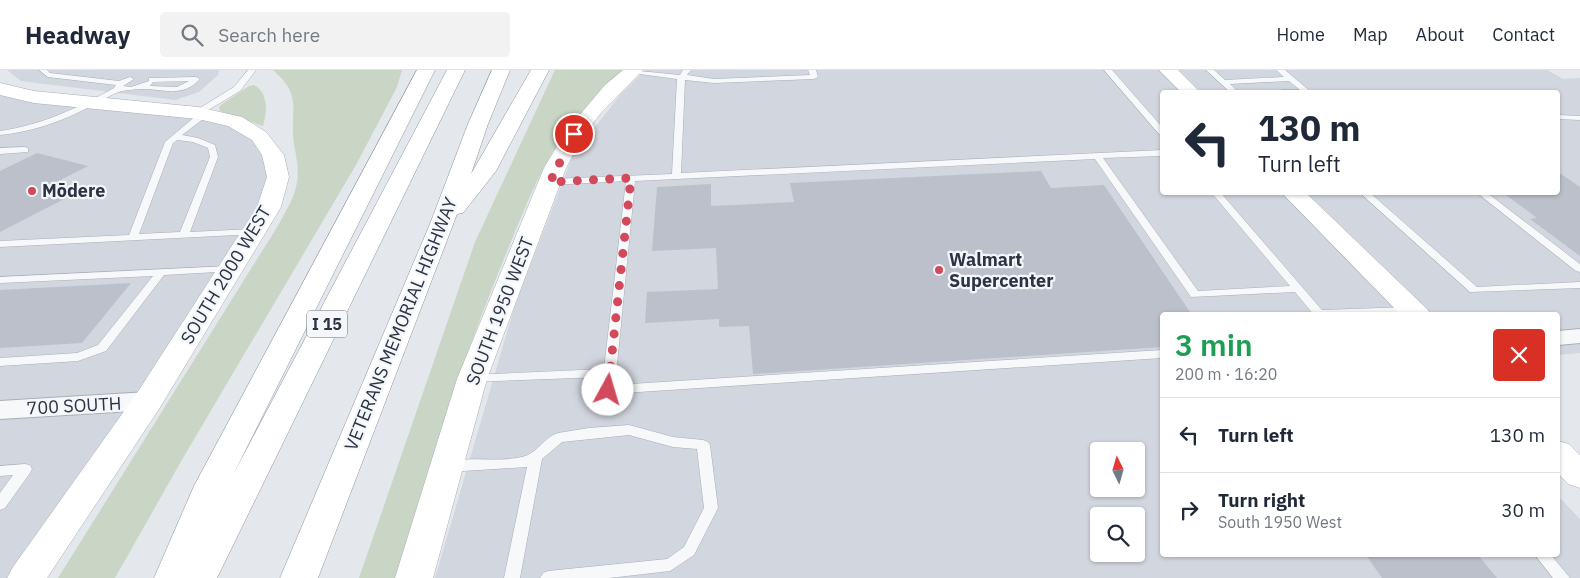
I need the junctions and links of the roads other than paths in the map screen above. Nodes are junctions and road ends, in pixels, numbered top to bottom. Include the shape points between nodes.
1 (43, 70) edge
2 (252, 70) edge
3 (426, 70) edge
4 (456, 70) edge
5 (501, 70) edge
6 (540, 70) edge
7 (687, 70) edge
8 (812, 70) edge
9 (1108, 70) edge
10 (1168, 70) edge
11 (1210, 70) edge
12 (1280, 70) edge
13 (633, 71) edge
14 (791, 74) edge
15 (682, 78) junction
16 (130, 79) dead end
17 (1292, 79) junction
18 (1223, 82) junction
19 (120, 86) junction
20 (143, 87) junction
21 (0, 89) edge
22 (1188, 90) edge
23 (1232, 90) edge
24 (1305, 90) edge
25 (93, 103) junction
26 (201, 114) junction
27 (1560, 118) edge
28 (1580, 118) edge
29 (1160, 130) edge
30 (0, 133) edge
31 (176, 137) junction
32 (0, 150) edge
33 (25, 150) dead end
34 (1160, 153) edge
35 (1097, 156) junction
36 (676, 176) junction
37 (631, 178) junction
38 (550, 182) junction
39 (1218, 195) edge
40 (1295, 195) edge
41 (1366, 195) edge
42 (1484, 195) edge
43 (442, 224) junction
44 (253, 232) junction
45 (184, 235) junction
46 (133, 238) junction
47 (0, 244) edge
48 (230, 269) junction
49 (1580, 269) edge
50 (161, 272) junction
51 (0, 280) edge
52 (1580, 285) edge
53 (1296, 289) junction
54 (1317, 312) edge
55 (1413, 312) edge
56 (1580, 336) edge
57 (1560, 338) edge
58 (1160, 354) edge
59 (0, 362) edge
60 (610, 373) junction
61 (472, 379) junction
62 (148, 401) junction
63 (0, 410) edge
64 (1560, 455) edge
65 (536, 456) junction
66 (447, 467) junction
67 (0, 471) edge
68 (1580, 475) edge
69 (0, 504) edge
70 (1544, 557) edge
71 (26, 578) edge
72 (173, 578) edge
73 (198, 578) edge
74 (299, 578) edge
75 (414, 578) edge
76 (512, 578) edge
77 (548, 578) edge
78 (1562, 578) edge

1 - 19 lane via 48,75
2 - 26 lane via 237,89
3 - 72 main road via 211,486
4 - 73 main road, I 15
5 - 43 main road, VETERANS MEMORIAL HIGHWAY
6 - 43 main road via 485,171
7 - 15 lane
8 - 14 lane via 814,77
9 - 29 lane
10 - 22 main road
11 - 18 lane
12 - 17 lane
13 - 15 lane
13 - 38 main road, SOUTH 1950 WEST via 612,89 574,134
14 - 15 lane
15 - 36 lane
16 - 19 lane
17 - 18 lane
17 - 24 lane
18 - 23 lane
19 - 20 lane via 127,90
19 - 25 lane
20 - 20 lane via 151,79 196,79 180,90
21 - 25 main road, SOUTH 2000 WEST via 34,97
25 - 26 main road, SOUTH 2000 WEST
25 - 30 lane via 62,118
26 - 31 lane
26 - 44 main road, SOUTH 2000 WEST via 235,121 259,136 273,155 278,177 269,207
27 - 28 lane
31 - 45 lane via 212,147 214,157
31 - 46 lane via 165,149
32 - 33 lane
34 - 35 lane
35 - 36 lane
35 - 53 lane via 1195,295
36 - 37 lane
37 - 38 lane
37 - 60 lane
38 - 61 main road, SOUTH 1950 WEST
39 - 53 lane
40 - 55 main road
41 - 52 lane via 1474,290
42 - 49 lane
43 - 74 main road, VETERANS MEMORIAL HIGHWAY
44 - 45 lane
44 - 48 main road, SOUTH 2000 WEST
45 - 46 lane
46 - 47 lane
48 - 50 lane
48 - 62 main road, SOUTH 2000 WEST
50 - 51 lane
50 - 59 lane via 102,348 78,358
53 - 54 lane
56 - 57 street
58 - 60 lane via 608,390
60 - 61 lane
61 - 66 main road, SOUTH 1950 WEST
62 - 63 street, 700 SOUTH
62 - 71 main road, SOUTH 2000 WEST
64 - 68 main road
65 - 66 lane via 526,462
65 - 76 lane
65 - 77 lane via 558,438 629,430 703,446 711,508 689,551 670,565
66 - 75 main road, SOUTH 1950 WEST
67 - 69 lane via 25,469
70 - 78 lane

